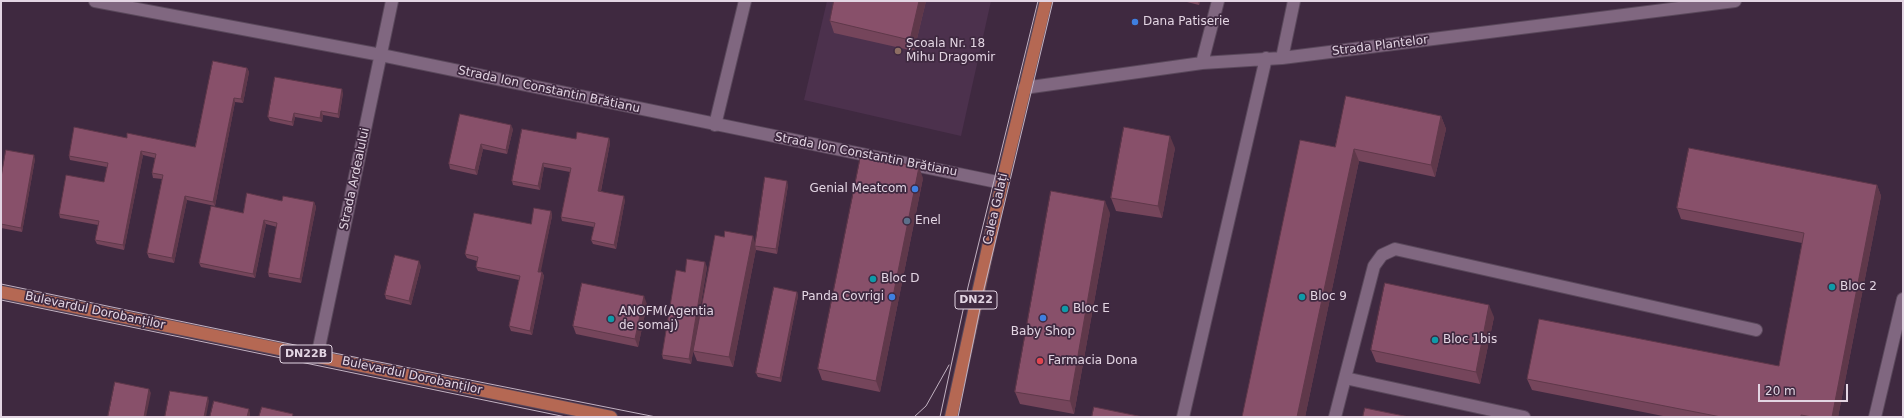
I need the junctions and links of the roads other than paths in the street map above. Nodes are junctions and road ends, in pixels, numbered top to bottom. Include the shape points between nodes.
1 (95, 1) edge
2 (392, 1) edge
3 (745, 1) edge
4 (1046, 1) edge
5 (1218, 1) edge
6 (1294, 1) edge
7 (1735, 1) edge
8 (381, 55) junction
9 (1266, 58) junction
10 (1282, 58) junction
11 (1202, 63) junction
12 (1024, 88) junction
13 (715, 125) junction
14 (1002, 183) junction
15 (1, 292) edge
16 (1902, 307) edge
17 (1756, 330) dead end
18 (318, 357) junction
19 (1345, 378) junction
20 (611, 417) edge
21 (951, 417) edge
22 (1183, 417) edge
23 (1335, 417) edge
24 (1524, 417) edge
25 (1875, 417) edge

1 - 8 street, Strada Ion Constantin Brătianu
2 - 8 street, Strada Ardealului
3 - 13 street
4 - 12 main road, Calea Galați / DN22
5 - 11 street
6 - 10 street
7 - 10 street, Strada Plantelor
8 - 13 street, Strada Ion Constantin Brătianu
8 - 18 street, Strada Ardealului
9 - 10 street, Strada Plantelor
9 - 11 street, Strada Plantelor
9 - 22 street
11 - 12 street, Strada Plantelor
12 - 14 main road, Calea Galați / DN22
13 - 14 street, Strada Ion Constantin Brătianu
14 - 21 main road, Calea Galați / DN22
15 - 18 main road, Bulevardul Dorobanților / DN22B
16 - 25 street
17 - 19 street via 1395,249 1382,255 1374,266
18 - 20 main road, Bulevardul Dorobanților / DN22B
19 - 23 street
19 - 24 street

